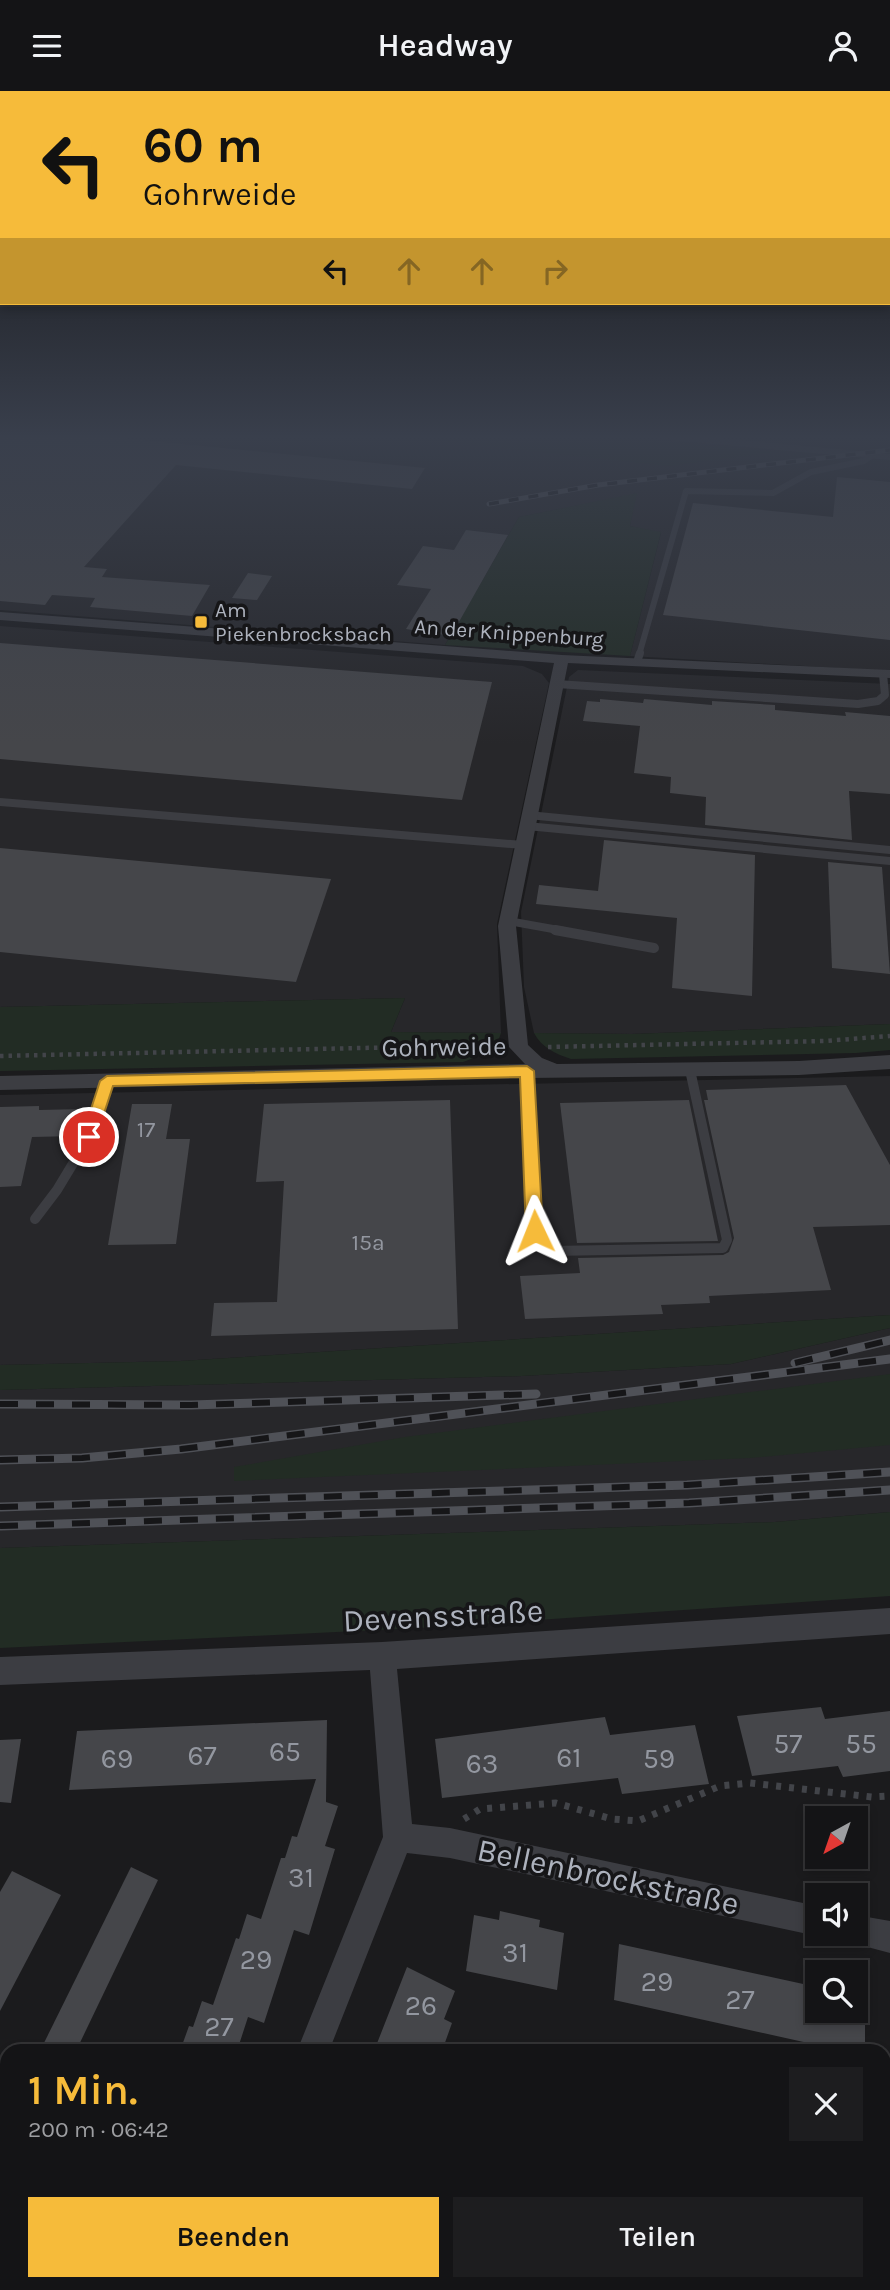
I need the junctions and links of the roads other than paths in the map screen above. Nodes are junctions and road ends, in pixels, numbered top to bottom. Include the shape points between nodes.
1 (672, 539) edge
2 (0, 616) edge
3 (562, 659) junction
4 (637, 662) junction
5 (887, 674) edge
6 (557, 684) junction
7 (0, 802) edge
8 (528, 820) junction
9 (523, 845) junction
10 (890, 849) edge
11 (890, 861) edge
12 (508, 921) junction
13 (654, 948) dead end
14 (890, 1062) edge
15 (690, 1070) junction
16 (527, 1071) junction
17 (556, 1071) junction
18 (107, 1081) junction
19 (0, 1083) edge
20 (35, 1219) dead end
21 (890, 1621) edge
22 (383, 1656) junction
23 (0, 1671) edge
24 (398, 1837) junction
25 (805, 1918) edge
26 (868, 1932) edge
27 (890, 1937) edge
28 (316, 2044) edge

1 - 4 lane
2 - 3 street, An der Knippenburg
3 - 4 street, An der Knippenburg
3 - 6 street
4 - 5 street, An der Knippenburg
5 - 6 lane via 885,695 858,704
6 - 8 street
7 - 9 lane
8 - 9 street
8 - 10 lane
8 - 11 lane
9 - 12 street
12 - 13 lane
12 - 17 street via 519,1047 535,1063
14 - 15 street, Gohrweide
15 - 16 lane via 727,1240 723,1248 552,1251 544,1246 535,1231
15 - 17 street, Gohrweide
16 - 17 street, Gohrweide
16 - 18 street, Gohrweide
18 - 19 street, Gohrweide
18 - 20 lane via 89,1137
21 - 22 street, Devensstraße
22 - 23 street, Devensstraße
22 - 24 street
24 - 25 street, Bellenbrockstraße via 450,1843
24 - 28 street
26 - 27 street

